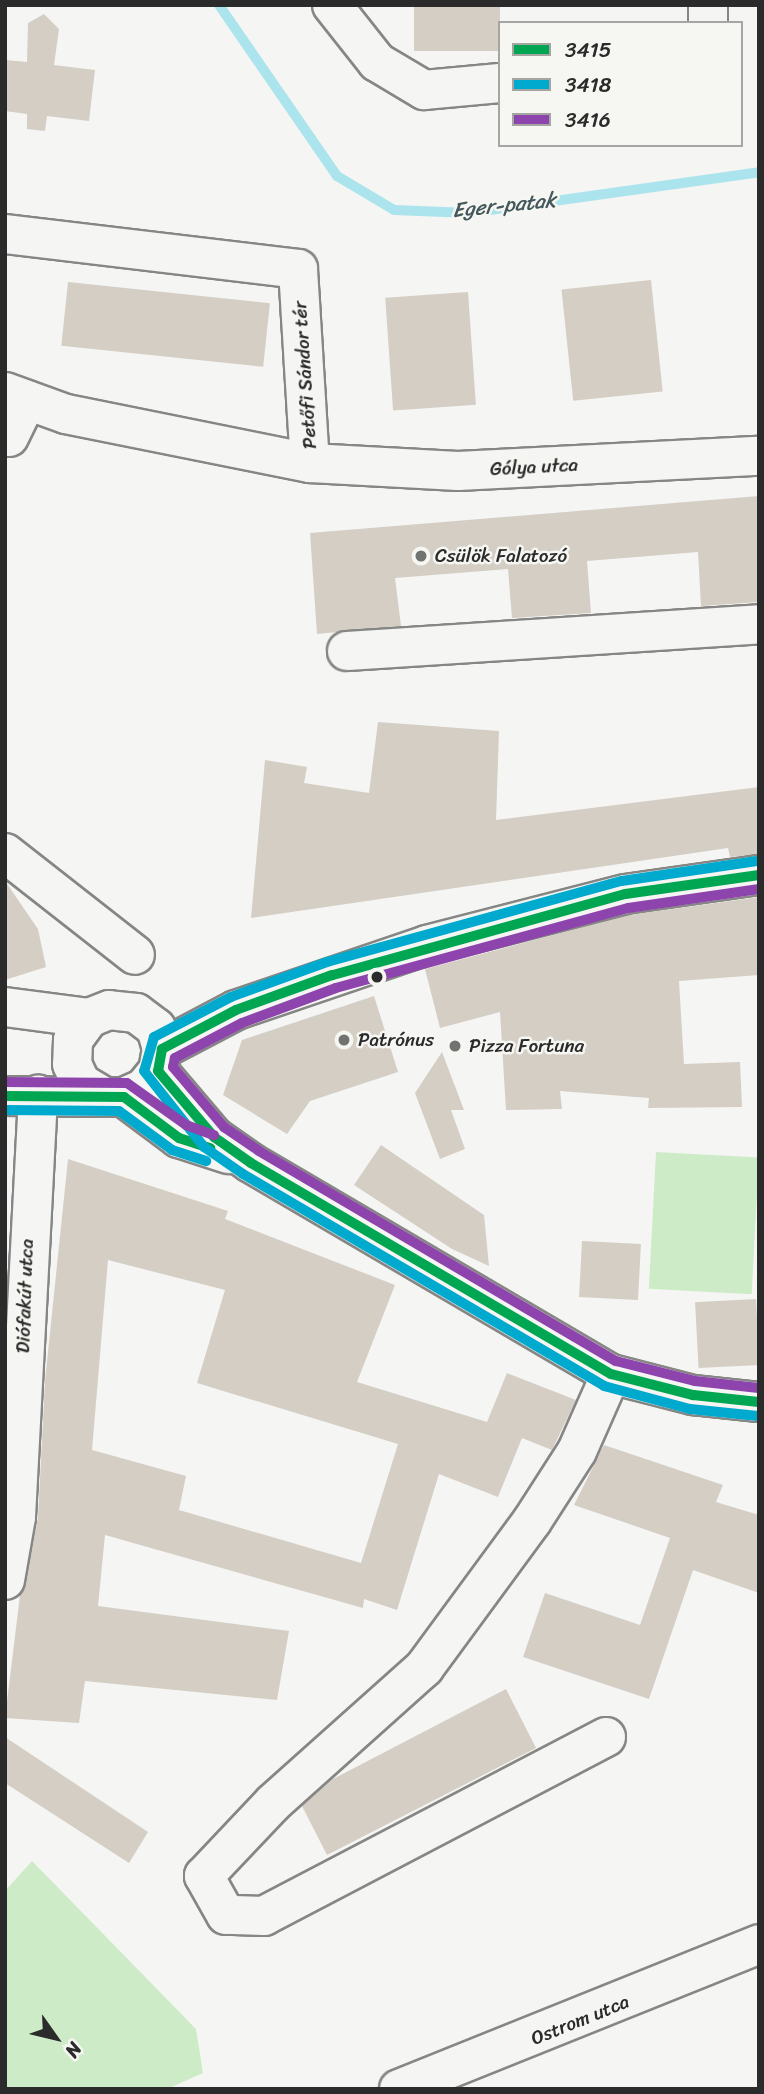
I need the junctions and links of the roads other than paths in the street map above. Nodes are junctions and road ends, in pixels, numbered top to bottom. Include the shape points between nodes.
1 (332, 5) edge
2 (498, 83) edge
3 (5, 234) edge
4 (16, 396) edge
5 (9, 437) dead end
6 (759, 456) edge
7 (310, 463) junction
8 (759, 624) edge
9 (347, 651) dead end
10 (17, 860) edge
11 (759, 875) edge
12 (135, 955) dead end
13 (5, 1007) edge
14 (89, 1018) junction
15 (160, 1060) junction
16 (21, 1095) edge
17 (114, 1097) junction
18 (251, 1163) junction
19 (611, 1374) junction
20 (759, 1402) edge
21 (5, 1580) edge
22 (606, 1737) dead end
23 (759, 1944) edge
24 (399, 2089) edge

1 - 2 street via 377,62 424,90
3 - 7 street, Petőfi Sándor tér via 298,269
4 - 5 street
4 - 7 street, Petőfi Sándor tér via 65,414
6 - 7 street, Gólya utca via 458,471
8 - 9 street
10 - 12 street
11 - 15 street via 625,894 428,944 236,1010
13 - 14 street
14 - 15 street via 109,1010 136,1013 156,1028
14 - 17 street via 73,1040 72,1064 81,1083
15 - 17 street via 144,1088
15 - 18 street via 214,1137
16 - 17 street
16 - 21 street, Diófakút utca via 16,1517
17 - 18 street via 179,1138
18 - 19 street
19 - 20 street via 693,1395
19 - 22 street via 577,1451 424,1668 272,1803 204,1876 226,1915 264,1916
23 - 24 street, Ostrom utca

